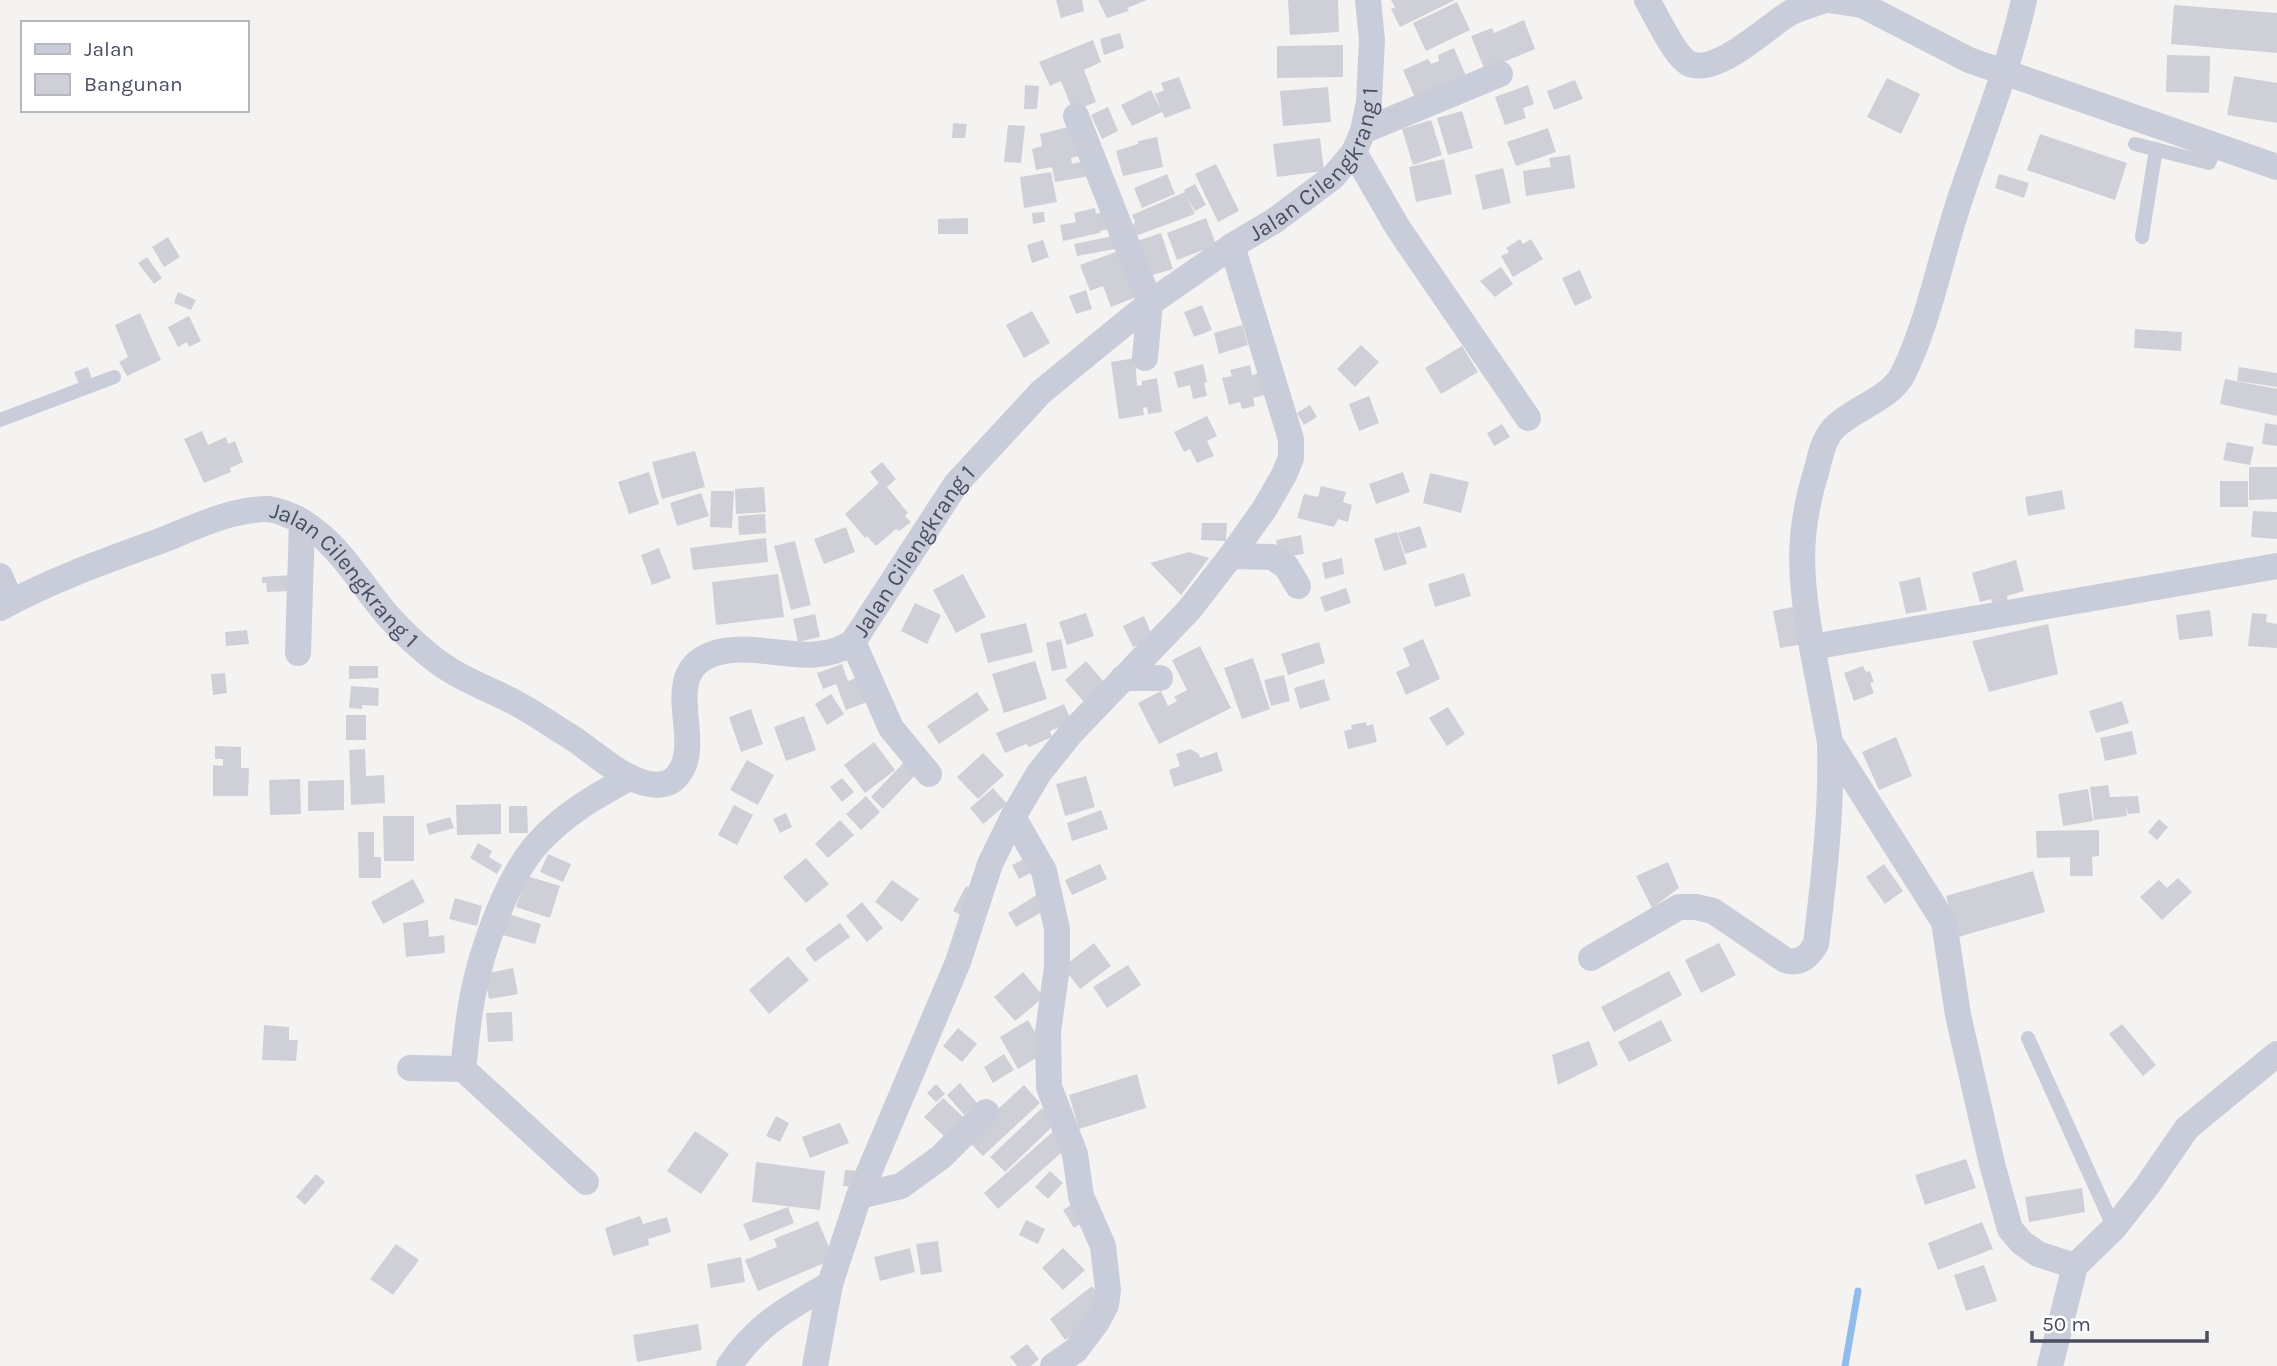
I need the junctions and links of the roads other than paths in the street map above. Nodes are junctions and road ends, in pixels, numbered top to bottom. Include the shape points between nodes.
1 (1368, 0) edge
2 (1647, 0) edge
3 (1827, 0) edge
4 (2024, 0) edge
5 (2004, 72) junction
6 (1500, 74) dead end
7 (1076, 117) dead end
8 (1358, 142) junction
9 (2136, 144) dead end
10 (2216, 146) junction
11 (2156, 149) junction
12 (2277, 167) edge
13 (2142, 237) dead end
14 (1232, 246) junction
15 (1150, 303) junction
16 (1145, 359) dead end
17 (114, 376) dead end
18 (1528, 418) dead end
19 (0, 420) edge
20 (302, 522) junction
21 (1231, 556) junction
22 (2277, 566) edge
23 (0, 576) edge
24 (1298, 586) dead end
25 (6, 605) edge
26 (853, 642) junction
27 (1812, 646) junction
28 (298, 653) dead end
29 (1123, 678) junction
30 (1160, 678) dead end
31 (1830, 742) junction
32 (929, 774) dead end
33 (629, 778) junction
34 (1013, 817) junction
35 (1591, 958) dead end
36 (2028, 1038) dead end
37 (2277, 1054) edge
38 (411, 1068) dead end
39 (463, 1069) junction
40 (986, 1112) dead end
41 (586, 1182) dead end
42 (859, 1196) junction
43 (2114, 1228) junction
44 (2075, 1266) junction
45 (830, 1284) junction
46 (729, 1366) edge
47 (815, 1366) edge
48 (1053, 1366) edge
49 (2050, 1366) edge

1 - 8 street, Jalan Cilengkrang 1 via 1372,69
2 - 3 street via 1678,53 1686,63 1698,67 1714,64 1792,11
3 - 5 street via 1862,5 1969,60
4 - 5 street
5 - 10 street
5 - 27 street via 1902,375 1825,440 1801,538 1803,595
6 - 8 street
7 - 15 street
8 - 14 street, Jalan Cilengkrang 1 via 1333,177
8 - 18 street via 1398,228
9 - 11 lane
10 - 11 lane via 2209,163
10 - 12 street
11 - 13 lane
14 - 15 street, Jalan Cilengkrang 1
14 - 21 street via 1291,439 1292,458
15 - 16 street
15 - 26 street, Jalan Cilengkrang 1 via 1041,392 956,484
17 - 19 lane
20 - 25 street, Jalan Cilengkrang 1 via 270,509 232,514 44,584
20 - 28 street
20 - 33 street, Jalan Cilengkrang 1 via 338,550 378,605 429,656 467,681 514,702
21 - 24 street via 1272,557 1286,566
21 - 29 street via 1189,610
22 - 27 street
23 - 25 street
26 - 32 street via 891,728
26 - 33 street, Jalan Cilengkrang 1 via 810,657 746,650 698,661 683,699 688,754 683,767 666,784 650,785
27 - 31 street
29 - 30 street
29 - 34 street via 1039,773
31 - 35 street via 1827,850 1816,944 1811,953 1797,962 1785,960 1713,911 1696,906 1679,907
31 - 44 street via 1944,922 1958,1015 2010,1228 2038,1254
33 - 39 street via 582,804 538,843 517,873 494,921 473,993
34 - 42 street via 990,864 958,962
34 - 48 street via 1044,872 1057,929 1048,1032 1049,1087 1075,1154 1081,1196 1103,1246 1108,1290 1097,1322 1076,1350
36 - 43 lane
37 - 43 street via 2187,1128
38 - 39 street
39 - 41 street
40 - 42 street via 941,1157 901,1186
42 - 45 street
43 - 44 street
44 - 49 street
45 - 46 street via 778,1314 744,1344
45 - 47 street

